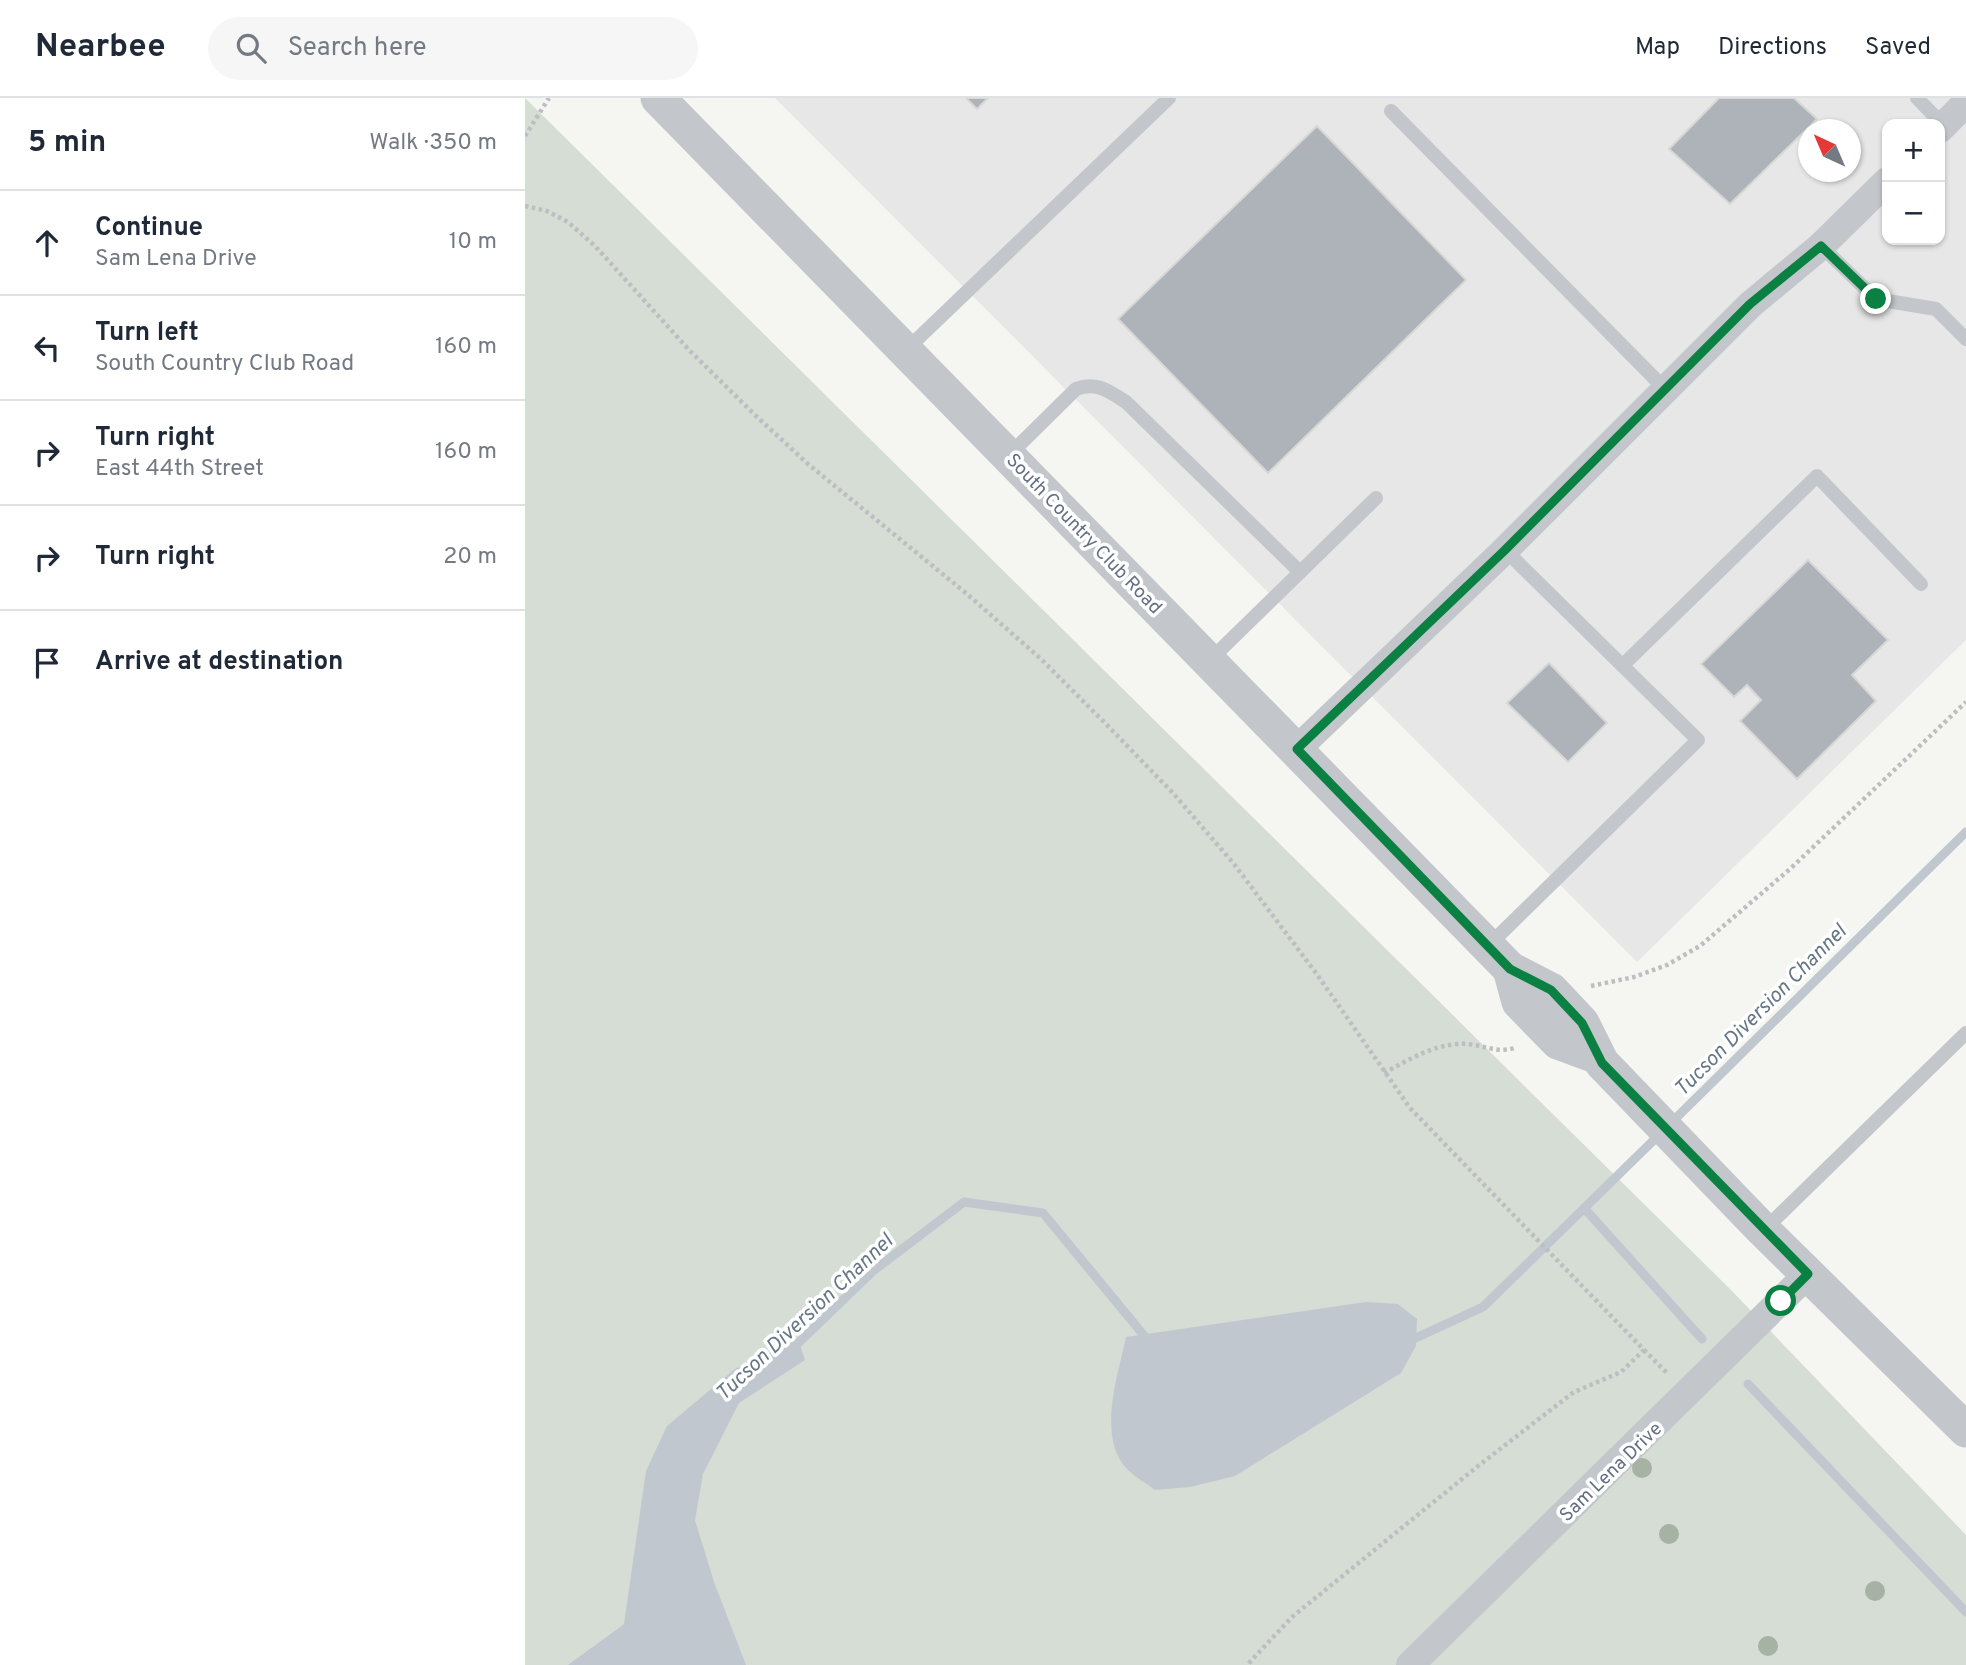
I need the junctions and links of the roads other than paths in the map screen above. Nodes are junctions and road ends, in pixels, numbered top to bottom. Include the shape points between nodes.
1 (1170, 98) edge
2 (1917, 98) edge
3 (1966, 103) edge
4 (671, 106) edge
5 (1391, 111) dead end
6 (1934, 119) edge
7 (1945, 123) edge
8 (1886, 182) edge
9 (1821, 246) junction
10 (1966, 339) edge
11 (906, 350) junction
12 (1664, 388) junction
13 (1009, 455) junction
14 (1375, 498) dead end
15 (1505, 550) junction
16 (1300, 572) junction
17 (1921, 584) dead end
18 (1210, 660) junction
19 (1623, 665) junction
20 (1297, 749) junction
21 (1499, 957) junction
22 (1966, 1033) edge
23 (1751, 1218) junction
24 (1808, 1274) junction
25 (1965, 1426) edge
26 (1410, 1665) edge

1 - 11 lane
2 - 6 lane
3 - 7 street
4 - 11 street, South Country Club Road
5 - 12 lane
8 - 9 street
9 - 10 lane via 1876,299 1936,309
9 - 12 street via 1750,304
11 - 13 street, South Country Club Road
12 - 15 street
13 - 16 lane via 1076,389 1096,386 1108,390 1126,401
13 - 18 street, South Country Club Road
14 - 16 lane
15 - 19 lane
15 - 20 street
16 - 18 lane
17 - 19 lane via 1817,476
18 - 20 street, South Country Club Road
19 - 21 lane via 1698,740
20 - 21 street, South Country Club Road
21 - 23 street, South Country Club Road via 1519,1002 1558,1042 1599,1060
22 - 23 lane
23 - 24 street, South Country Club Road
24 - 25 street, South Country Club Road
24 - 26 street, Sam Lena Drive

